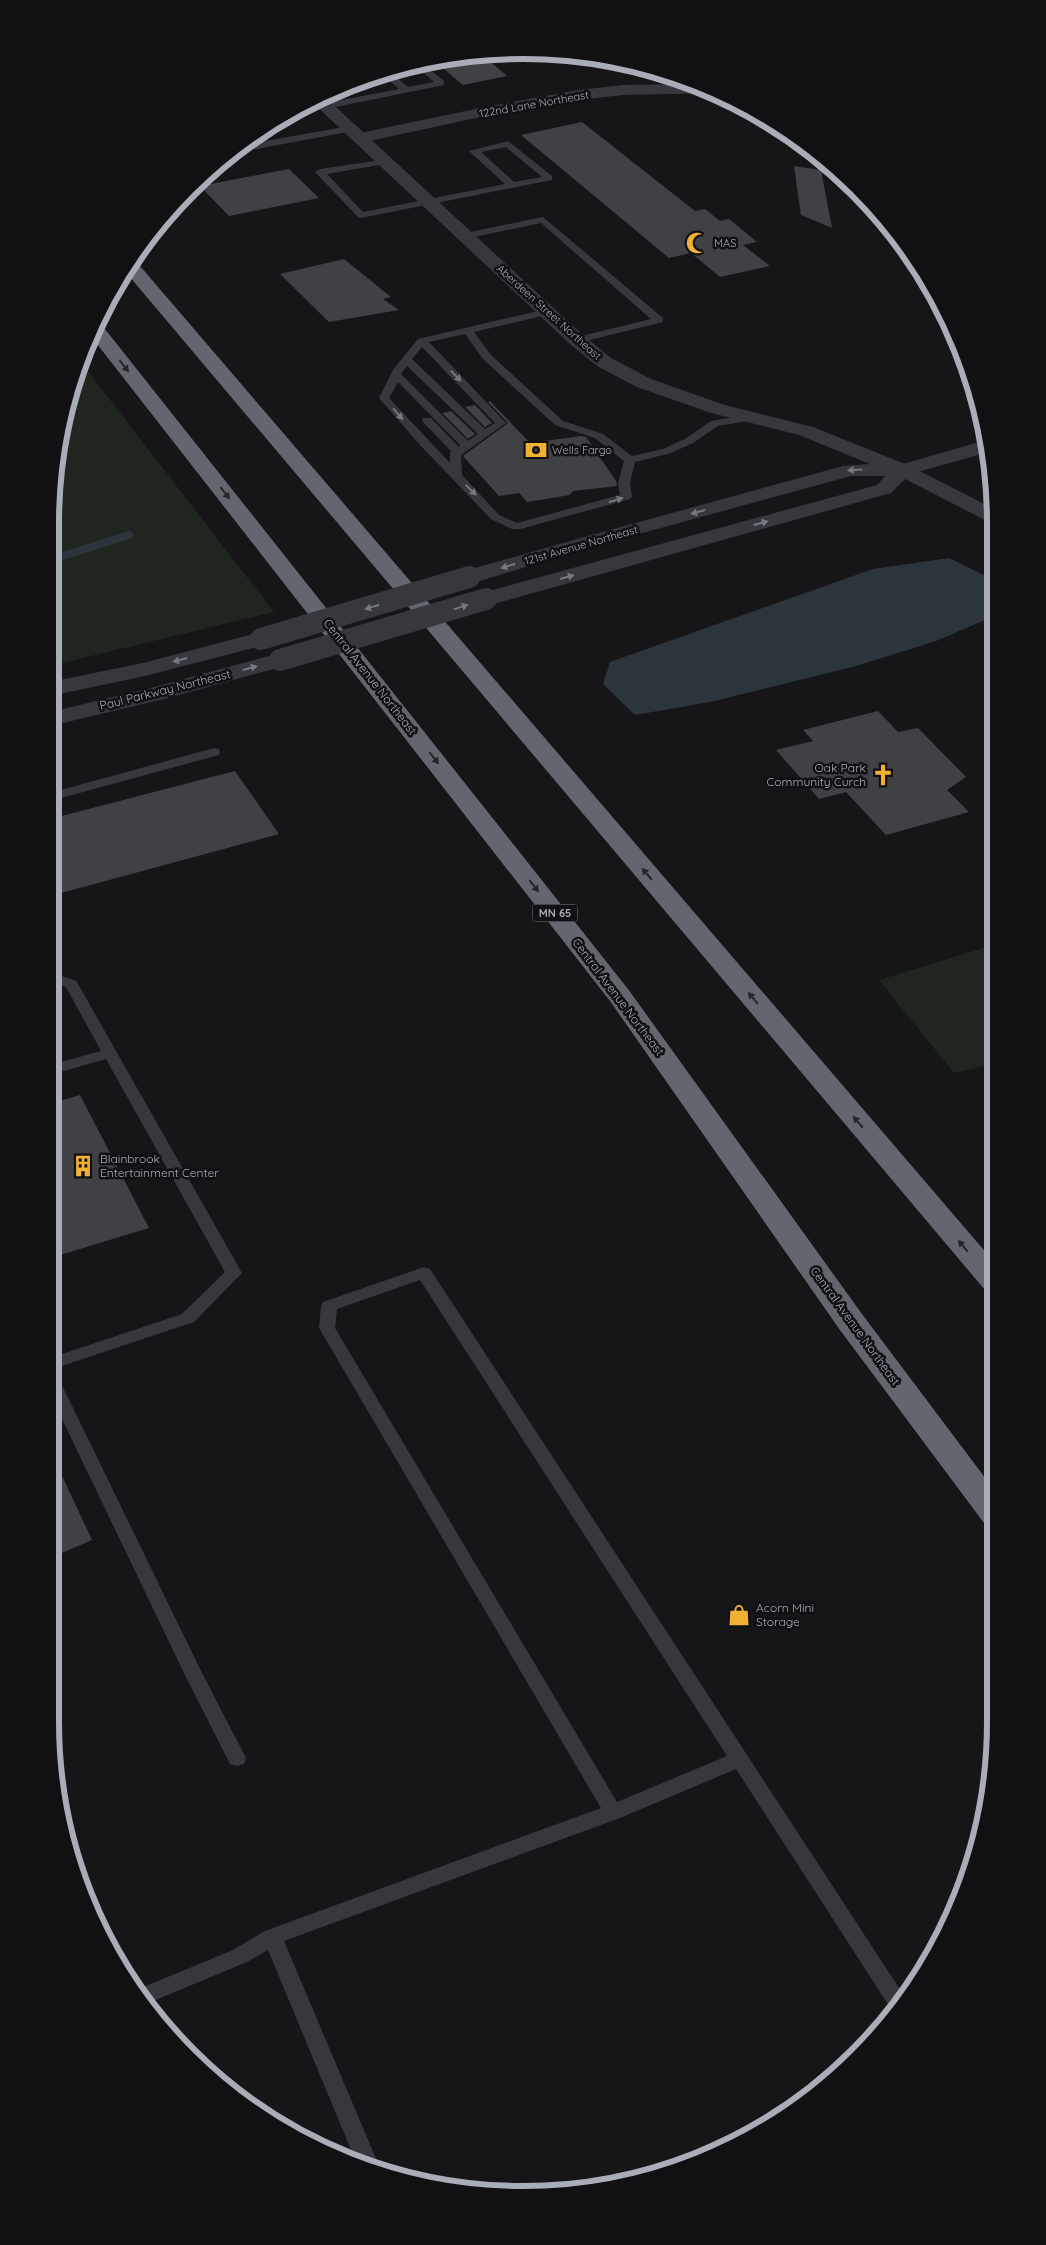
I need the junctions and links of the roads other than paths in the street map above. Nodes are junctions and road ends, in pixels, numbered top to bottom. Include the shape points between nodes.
1 (425, 70) edge
2 (392, 78) edge
3 (685, 88) edge
4 (406, 90) junction
5 (330, 101) edge
6 (321, 106) edge
7 (355, 133) junction
8 (250, 148) edge
9 (384, 161) junction
10 (512, 185) junction
11 (429, 202) junction
12 (465, 236) junction
13 (134, 270) edge
14 (547, 312) junction
15 (467, 330) junction
16 (99, 334) edge
17 (577, 340) junction
18 (419, 346) junction
19 (399, 371) junction
20 (753, 417) junction
21 (476, 440) junction
22 (981, 448) edge
23 (630, 460) junction
24 (904, 470) junction
25 (457, 476) junction
26 (987, 513) edge
27 (261, 639) joint
28 (280, 660) joint
29 (59, 687) edge
30 (59, 717) edge
31 (214, 752) dead end
32 (59, 795) edge
33 (59, 979) edge
34 (110, 1053) junction
35 (59, 1067) edge
36 (987, 1274) edge
37 (59, 1361) edge
38 (59, 1396) edge
39 (987, 1503) edge
40 (237, 1758) dead end
41 (739, 1759) junction
42 (613, 1812) junction
43 (272, 1937) junction
44 (147, 1994) edge
45 (895, 1999) edge
46 (365, 2159) edge

1 - 4 lane via 441,83
2 - 4 lane
3 - 7 street, 122nd Lane Northeast via 611,91
4 - 5 lane
6 - 7 street, Aberdeen Street Northeast
7 - 8 lane
7 - 9 street, Aberdeen Street Northeast
9 - 11 street, Aberdeen Street Northeast
9 - 11 lane via 320,172 361,215
10 - 10 lane via 549,178 508,144 474,151
10 - 11 lane
11 - 12 street, Aberdeen Street Northeast
12 - 14 street, Aberdeen Street Northeast
12 - 17 lane via 543,220 659,320
36 -> 13 highway
14 - 15 lane
14 - 17 street, Aberdeen Street Northeast
15 - 18 lane
15 - 23 lane via 487,357 559,423 599,436
16 -> 39 highway, Central Avenue Northeast / MN 65 via 619,995 851,1322
17 - 20 street, Aberdeen Street Northeast via 604,362 644,383 679,397
18 - 19 lane
18 -> 21 lane via 501,423
19 - 21 lane
19 - 21 lane
19 -> 25 lane via 384,398
20 - 23 lane via 715,423 667,451
20 - 24 street, Aberdeen Street Northeast via 806,431
21 - 25 lane via 455,454
22 - 24 street, 121st Avenue Northeast
25 -> 23 lane via 495,517 516,527 626,497 624,483
24 - 26 street, Aberdeen Street Northeast
24 -> 27 street, 121st Avenue Northeast, bridge via 850,470 577,545
28 -> 24 street, 121st Avenue Northeast, bridge via 486,599 884,489
27 -> 29 street, Paul Parkway Northeast
30 -> 28 street, Paul Parkway Northeast
31 - 32 lane
33 - 34 lane via 71,984
34 - 35 lane
34 - 37 lane via 234,1273 188,1318
38 - 40 lane
41 - 42 lane
41 - 42 lane via 424,1273 329,1306 327,1328
41 - 45 lane
42 - 43 lane
43 - 44 lane via 240,1956
43 - 46 lane

